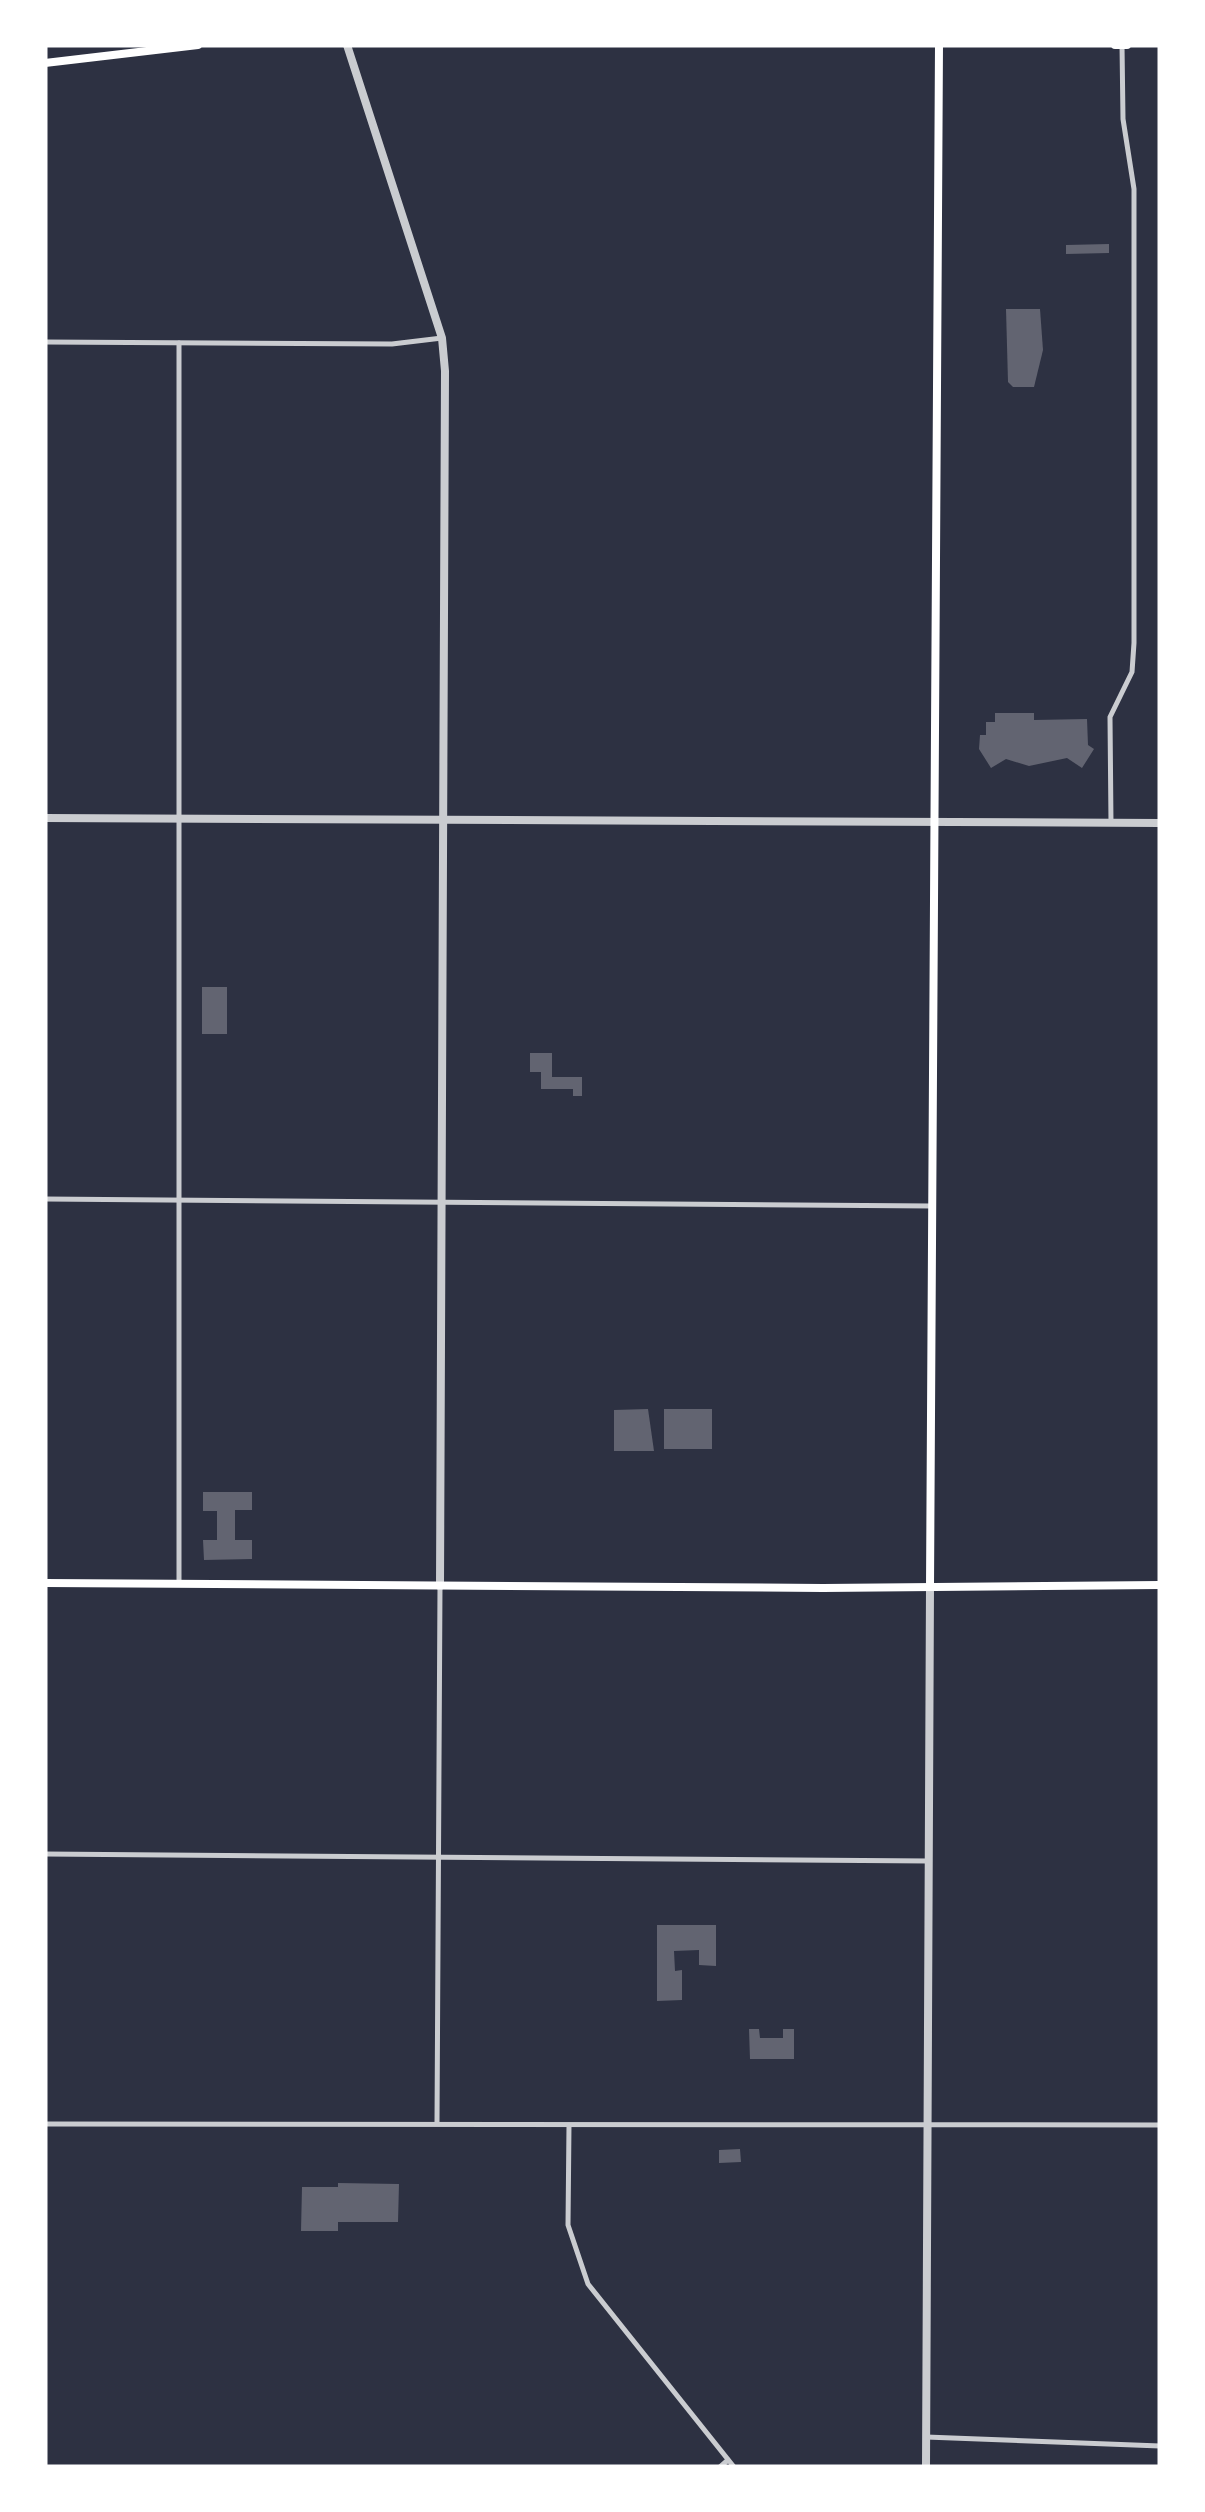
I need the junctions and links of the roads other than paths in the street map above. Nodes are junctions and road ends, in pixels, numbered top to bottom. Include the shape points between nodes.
1 (198, 45) edge
2 (347, 45) edge
3 (939, 45) edge
4 (1122, 45) edge
5 (45, 64) edge
6 (442, 338) junction
7 (45, 342) edge
8 (179, 344) junction
9 (45, 818) edge
10 (181, 818) junction
11 (441, 820) junction
12 (935, 822) junction
13 (1111, 823) junction
14 (1160, 823) edge
15 (45, 1200) edge
16 (180, 1200) junction
17 (442, 1205) junction
18 (932, 1206) junction
19 (179, 1582) junction
20 (45, 1583) edge
21 (1160, 1585) edge
22 (440, 1586) junction
23 (930, 1588) junction
24 (45, 1854) edge
25 (439, 1856) junction
26 (928, 1861) junction
27 (45, 2124) edge
28 (437, 2124) junction
29 (568, 2125) junction
30 (1160, 2125) edge
31 (928, 2126) junction
32 (926, 2437) junction
33 (1160, 2446) edge
34 (728, 2460) junction
35 (720, 2467) edge
36 (734, 2467) edge
37 (926, 2467) edge

1 - 5 main road
2 - 6 street
3 - 12 main road
4 - 13 street via 1123,119 1134,189 1134,644 1132,672 1110,717
6 - 8 street
6 - 11 street
7 - 8 street
8 - 10 street
9 - 10 street
10 - 11 street
10 - 16 street
11 - 12 street
11 - 17 street
12 - 13 street
12 - 18 main road
13 - 14 street
15 - 16 street
16 - 17 street
16 - 19 street
17 - 18 street
17 - 22 street
18 - 23 main road
19 - 20 main road
19 - 22 main road
21 - 23 main road
22 - 23 main road
22 - 25 street
23 - 26 street
24 - 25 street
25 - 26 street
25 - 28 street
26 - 31 street
27 - 28 street
28 - 29 street
29 - 31 street
29 - 34 street via 568,2224 588,2284
30 - 31 street
31 - 32 street
32 - 33 street
32 - 37 street
34 - 35 street
34 - 36 street

